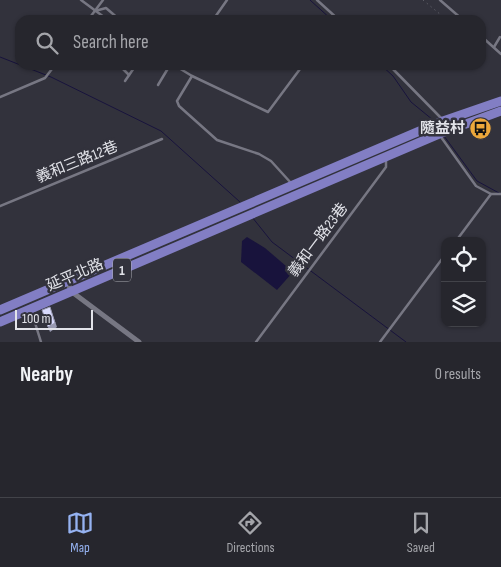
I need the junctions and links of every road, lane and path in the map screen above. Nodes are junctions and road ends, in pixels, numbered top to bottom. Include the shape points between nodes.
1 (81, 0) edge
2 (103, 0) edge
3 (227, 0) edge
4 (317, 0) edge
5 (423, 0) edge
6 (440, 0) edge
7 (95, 11) junction
8 (92, 15) edge
9 (101, 15) edge
10 (114, 15) edge
11 (216, 15) edge
12 (333, 15) edge
13 (441, 15) edge
14 (457, 15) edge
15 (500, 37) edge
16 (486, 40) edge
17 (494, 47) junction
18 (501, 54) edge
19 (51, 70) edge
20 (124, 70) edge
21 (132, 70) edge
22 (168, 70) edge
23 (184, 70) edge
24 (300, 70) edge
25 (394, 70) edge
26 (129, 75) junction
27 (192, 76) junction
28 (125, 81) dead end
29 (158, 85) dead end
30 (0, 97) edge
31 (499, 101) edge
32 (501, 111) edge
33 (443, 121) junction
34 (434, 125) junction
35 (449, 130) junction
36 (439, 134) junction
37 (162, 139) dead end
38 (383, 147) junction
39 (386, 157) junction
40 (292, 186) junction
41 (491, 194) junction
42 (501, 194) edge
43 (298, 196) junction
44 (0, 206) edge
45 (459, 237) edge
46 (441, 260) edge
47 (67, 282) junction
48 (72, 292) junction
49 (28, 299) junction
50 (31, 309) junction
51 (0, 310) edge
52 (0, 322) edge
53 (41, 342) edge
54 (138, 342) edge
55 (256, 342) edge
56 (380, 342) edge

1 - 7 lane
2 - 7 lane
3 - 11 lane
4 - 12 lane
5 - 13 path
6 - 14 lane
7 - 8 lane
7 - 9 lane
7 - 10 lane via 106,8
15 - 17 lane
16 - 17 lane
17 - 18 lane
19 - 30 lane via 45,78
20 - 26 lane
21 - 26 lane
22 - 29 lane
23 - 27 lane
24 - 27 lane via 268,112
25 - 33 lane
26 - 28 lane
27 - 40 lane via 177,101 180,106 217,140 260,154 271,161
31 - 32 main road
31 - 33 main road, 1
32 - 35 main road, 1
33 - 34 main road, 1
33 - 35 lane
34 - 36 lane
34 - 38 main road, 1
35 - 36 main road, 1
36 - 39 main road, 1
36 - 41 lane via 476,186
37 - 44 lane, 義和三路12巷
38 - 39 lane
38 - 40 main road, 1
39 - 43 main road, 1
39 - 55 lane, 義和一路23巷 via 386,167
40 - 43 lane
40 - 47 main road, 延平北路 / 1
41 - 42 lane
41 - 45 lane
43 - 48 main road, 延平北路 / 1
46 - 56 lane
47 - 48 street
47 - 49 main road, 延平北路 / 1
48 - 50 main road, 延平北路 / 1
48 - 54 street
49 - 50 street
49 - 51 main road, 延平北路 / 1
50 - 52 main road, 延平北路 / 1
50 - 53 lane

